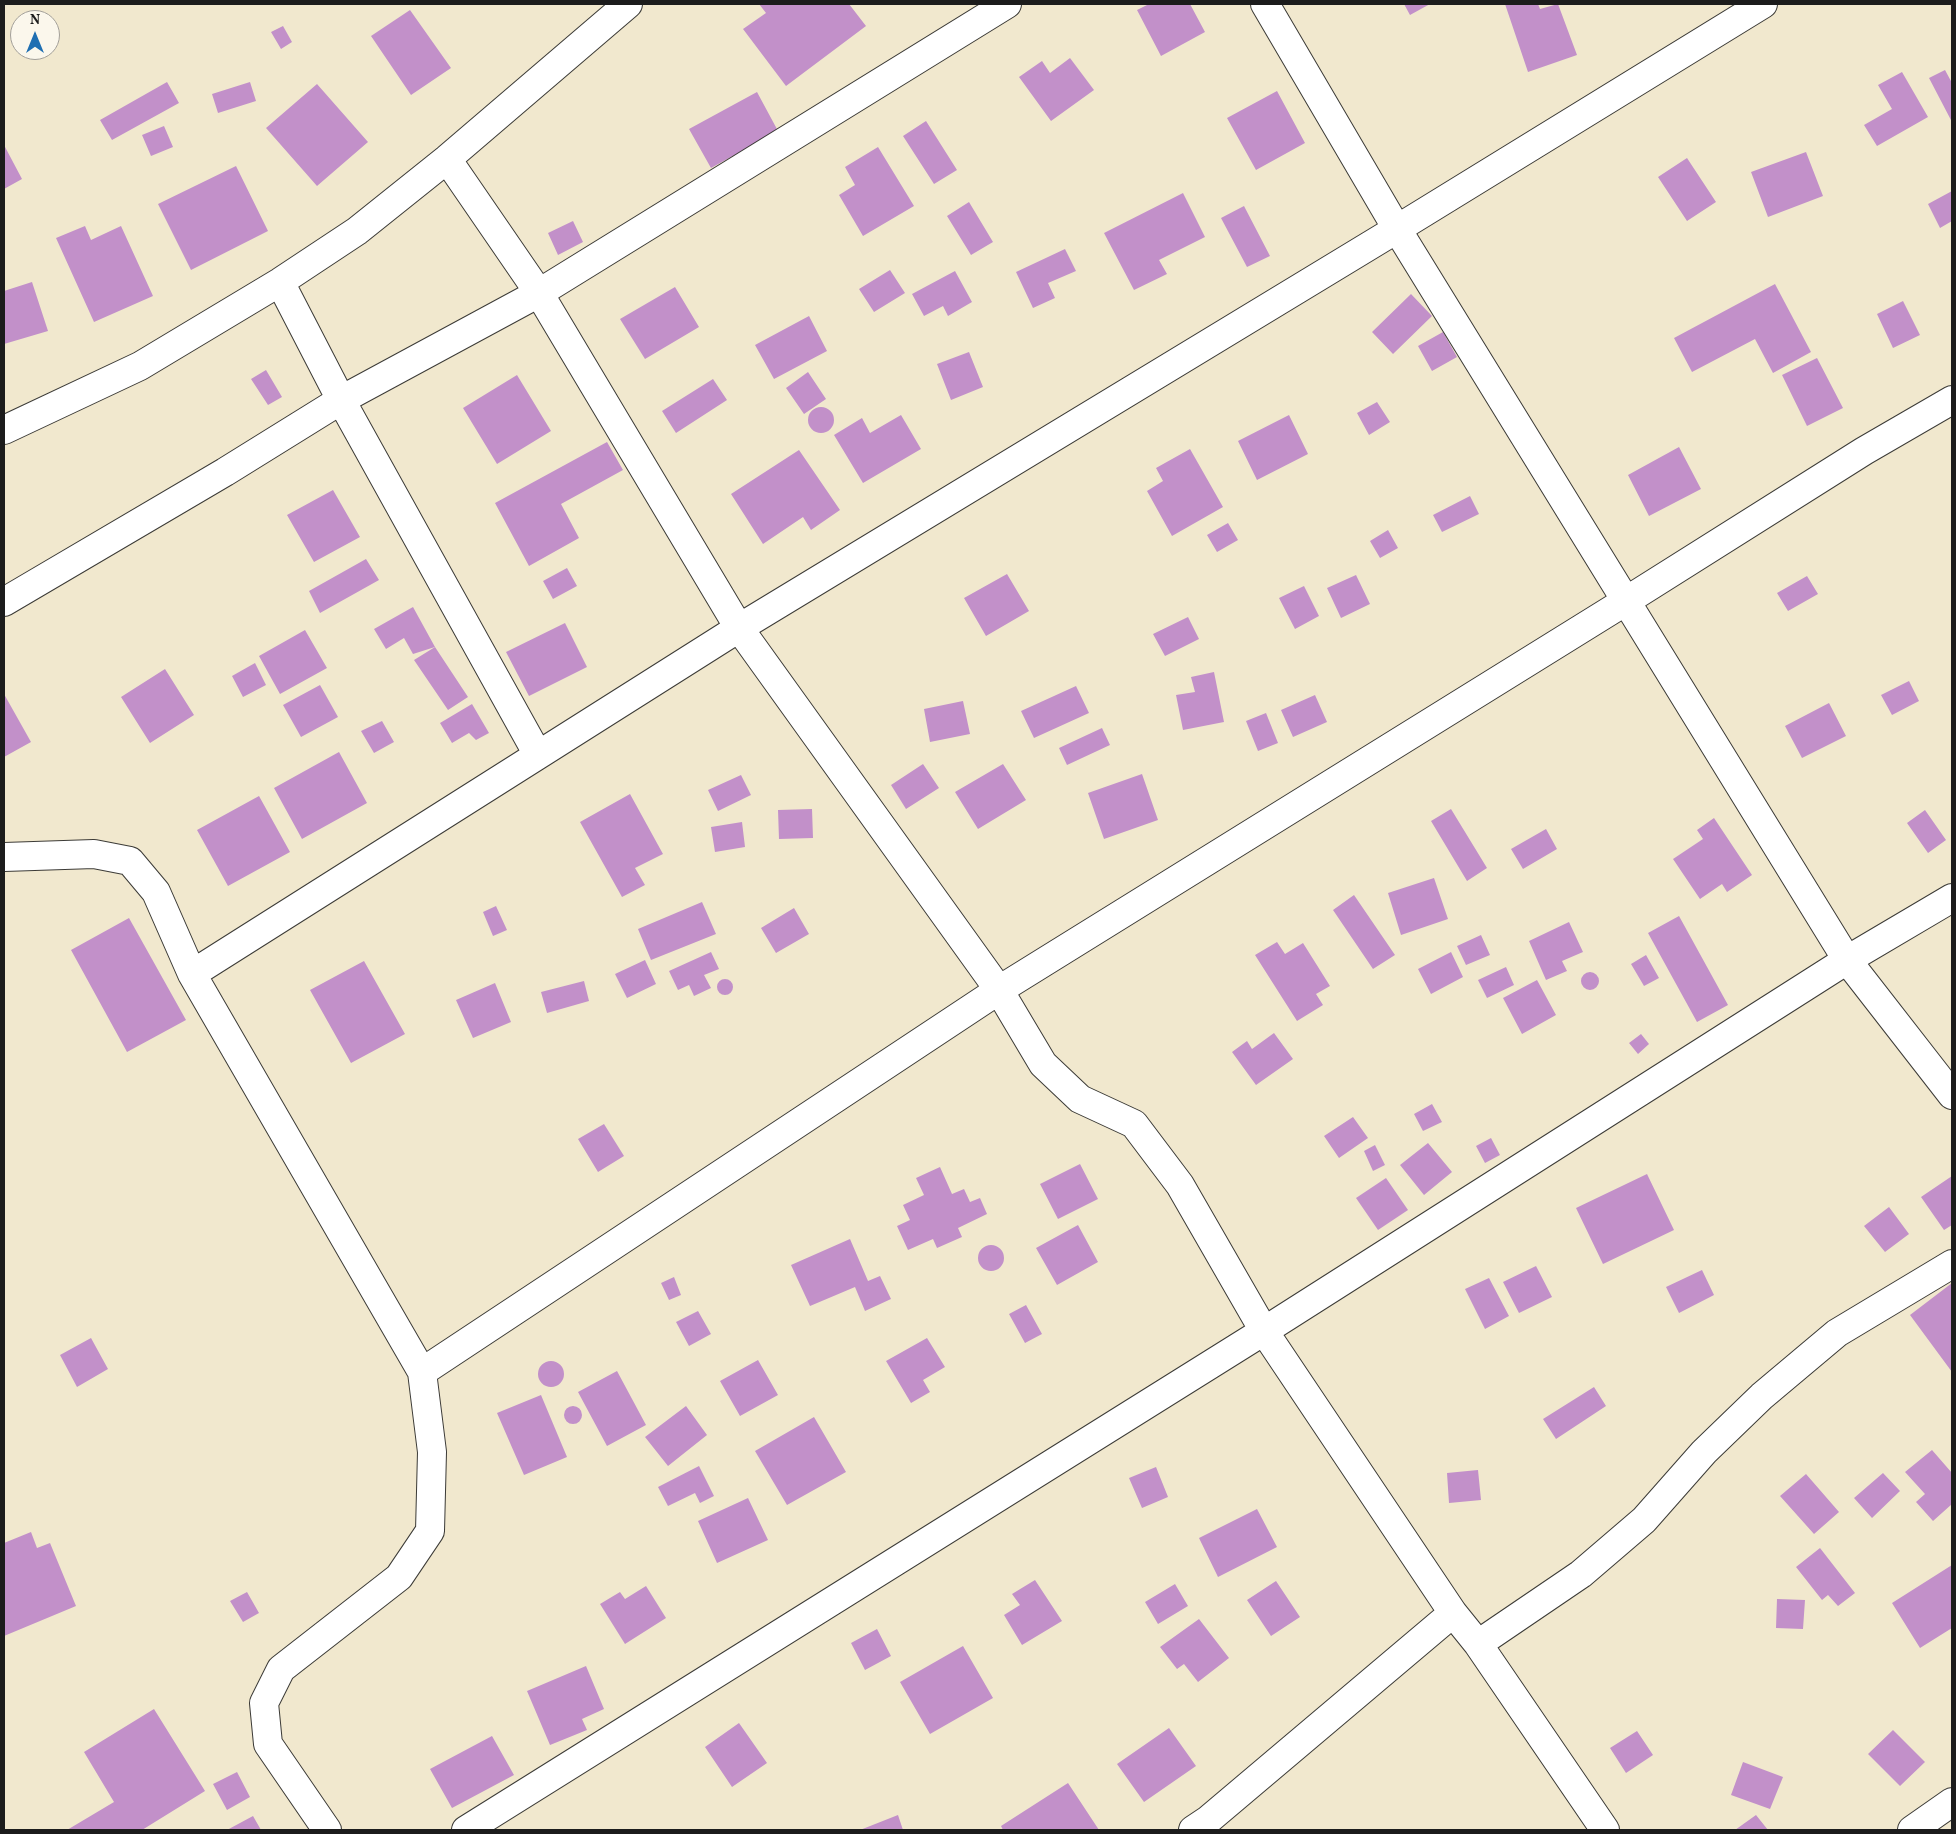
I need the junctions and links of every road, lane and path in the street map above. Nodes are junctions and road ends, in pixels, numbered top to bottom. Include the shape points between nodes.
1 (628, 4) edge
2 (1007, 4) edge
3 (1265, 4) edge
4 (1763, 4) edge
5 (447, 159) junction
6 (1397, 229) junction
7 (280, 282) junction
8 (539, 293) junction
9 (341, 400) junction
10 (1952, 400) edge
11 (4, 430) edge
12 (1626, 601) junction
13 (4, 602) edge
14 (738, 628) junction
15 (538, 755) junction
16 (4, 857) edge
17 (1952, 898) edge
18 (1847, 960) junction
19 (192, 974) junction
20 (999, 990) junction
21 (1952, 1095) edge
22 (1952, 1264) edge
23 (1264, 1331) junction
24 (422, 1372) junction
25 (1453, 1613) junction
26 (1478, 1644) junction
27 (1952, 1802) edge
28 (327, 1830) edge
29 (466, 1830) edge
30 (1193, 1830) edge
31 (1605, 1830) edge
32 (1912, 1830) edge

1 - 5 street
2 - 8 street
3 - 6 street
4 - 6 street
5 - 7 street via 357,231
5 - 8 street
6 - 12 street
6 - 14 street
7 - 9 street
7 - 11 street via 140,366
8 - 9 street
8 - 14 street
9 - 13 street
9 - 15 street
10 - 12 street via 1864,451
12 - 18 street
12 - 20 street
14 - 15 street
14 - 20 street
15 - 19 street
16 - 19 street via 94,854 130,861 156,892
17 - 18 street
18 - 21 street
18 - 23 street
19 - 24 street
20 - 23 street via 1043,1064 1080,1098 1134,1124 1180,1185
20 - 24 street
22 - 26 street via 1837,1333 1762,1396 1704,1452 1644,1520 1581,1574
23 - 25 street
23 - 29 street
24 - 28 street via 432,1452 430,1531 399,1577 281,1669 264,1703 268,1744
25 - 26 street
25 - 30 street
26 - 31 street
27 - 32 street

